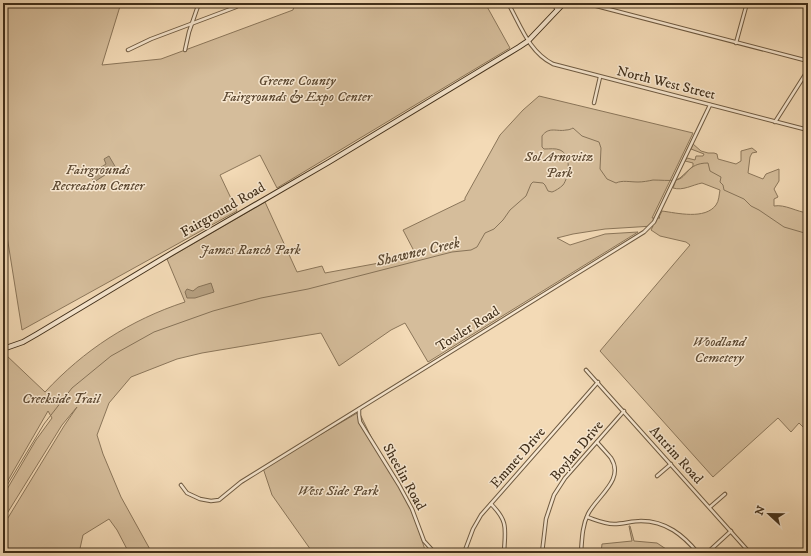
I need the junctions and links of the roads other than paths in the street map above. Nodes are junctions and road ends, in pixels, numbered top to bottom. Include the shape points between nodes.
1 (198, 3) edge
2 (242, 3) edge
3 (508, 3) edge
4 (553, 3) edge
5 (564, 3) edge
6 (585, 3) edge
7 (747, 3) edge
8 (557, 10) junction
9 (192, 23) junction
10 (528, 41) junction
11 (736, 42) junction
12 (128, 50) dead end
13 (185, 50) dead end
14 (808, 61) edge
15 (808, 70) edge
16 (600, 77) junction
17 (594, 103) dead end
18 (710, 105) junction
19 (775, 122) junction
20 (808, 130) edge
21 (3, 349) edge
22 (586, 370) dead end
23 (598, 382) junction
24 (360, 409) junction
25 (624, 411) junction
26 (597, 442) junction
27 (671, 464) junction
28 (657, 476) dead end
29 (181, 485) dead end
30 (725, 494) dead end
31 (491, 504) junction
32 (710, 507) junction
33 (587, 517) junction
34 (731, 531) junction
35 (434, 553) edge
36 (464, 553) edge
37 (504, 553) edge
38 (542, 553) edge
39 (582, 553) edge
40 (698, 553) edge
41 (707, 553) edge
42 (750, 553) edge

1 - 9 street
2 - 9 street via 236,8
3 - 10 street, North West Street
4 - 8 street
5 - 8 street, Fairground Road
6 - 11 street
7 - 11 street
8 - 10 street, Fairground Road
9 - 12 street
9 - 13 street
10 - 16 street, North West Street via 543,58 553,64
10 - 21 street, Fairground Road via 37,334
11 - 14 street
15 - 19 street
16 - 17 street
16 - 18 street, North West Street
18 - 19 street, North West Street
18 - 24 street, Towler Road via 654,222 644,232
19 - 20 street, North West Street
22 - 23 street, Antrim Road
23 - 25 street, Antrim Road
23 - 31 street, Emmet Drive
24 - 29 street, Towler Road via 241,482 219,500 200,499 187,493
24 - 35 street, Sheelin Road via 360,422 399,485 412,509 424,541
25 - 26 street, Boylan Drive
25 - 27 street, Antrim Road
26 - 33 street via 612,460 615,474 611,484
26 - 38 street, Boylan Drive via 565,478 554,495 546,519
27 - 28 street
27 - 32 street, Antrim Road
30 - 32 street
31 - 36 street, Emmet Drive via 475,524
31 - 37 street via 504,523
32 - 34 street, Antrim Road
33 - 39 street via 583,530
33 - 40 street via 610,524 642,521 661,524 682,535
34 - 41 street
34 - 42 street, Antrim Road

